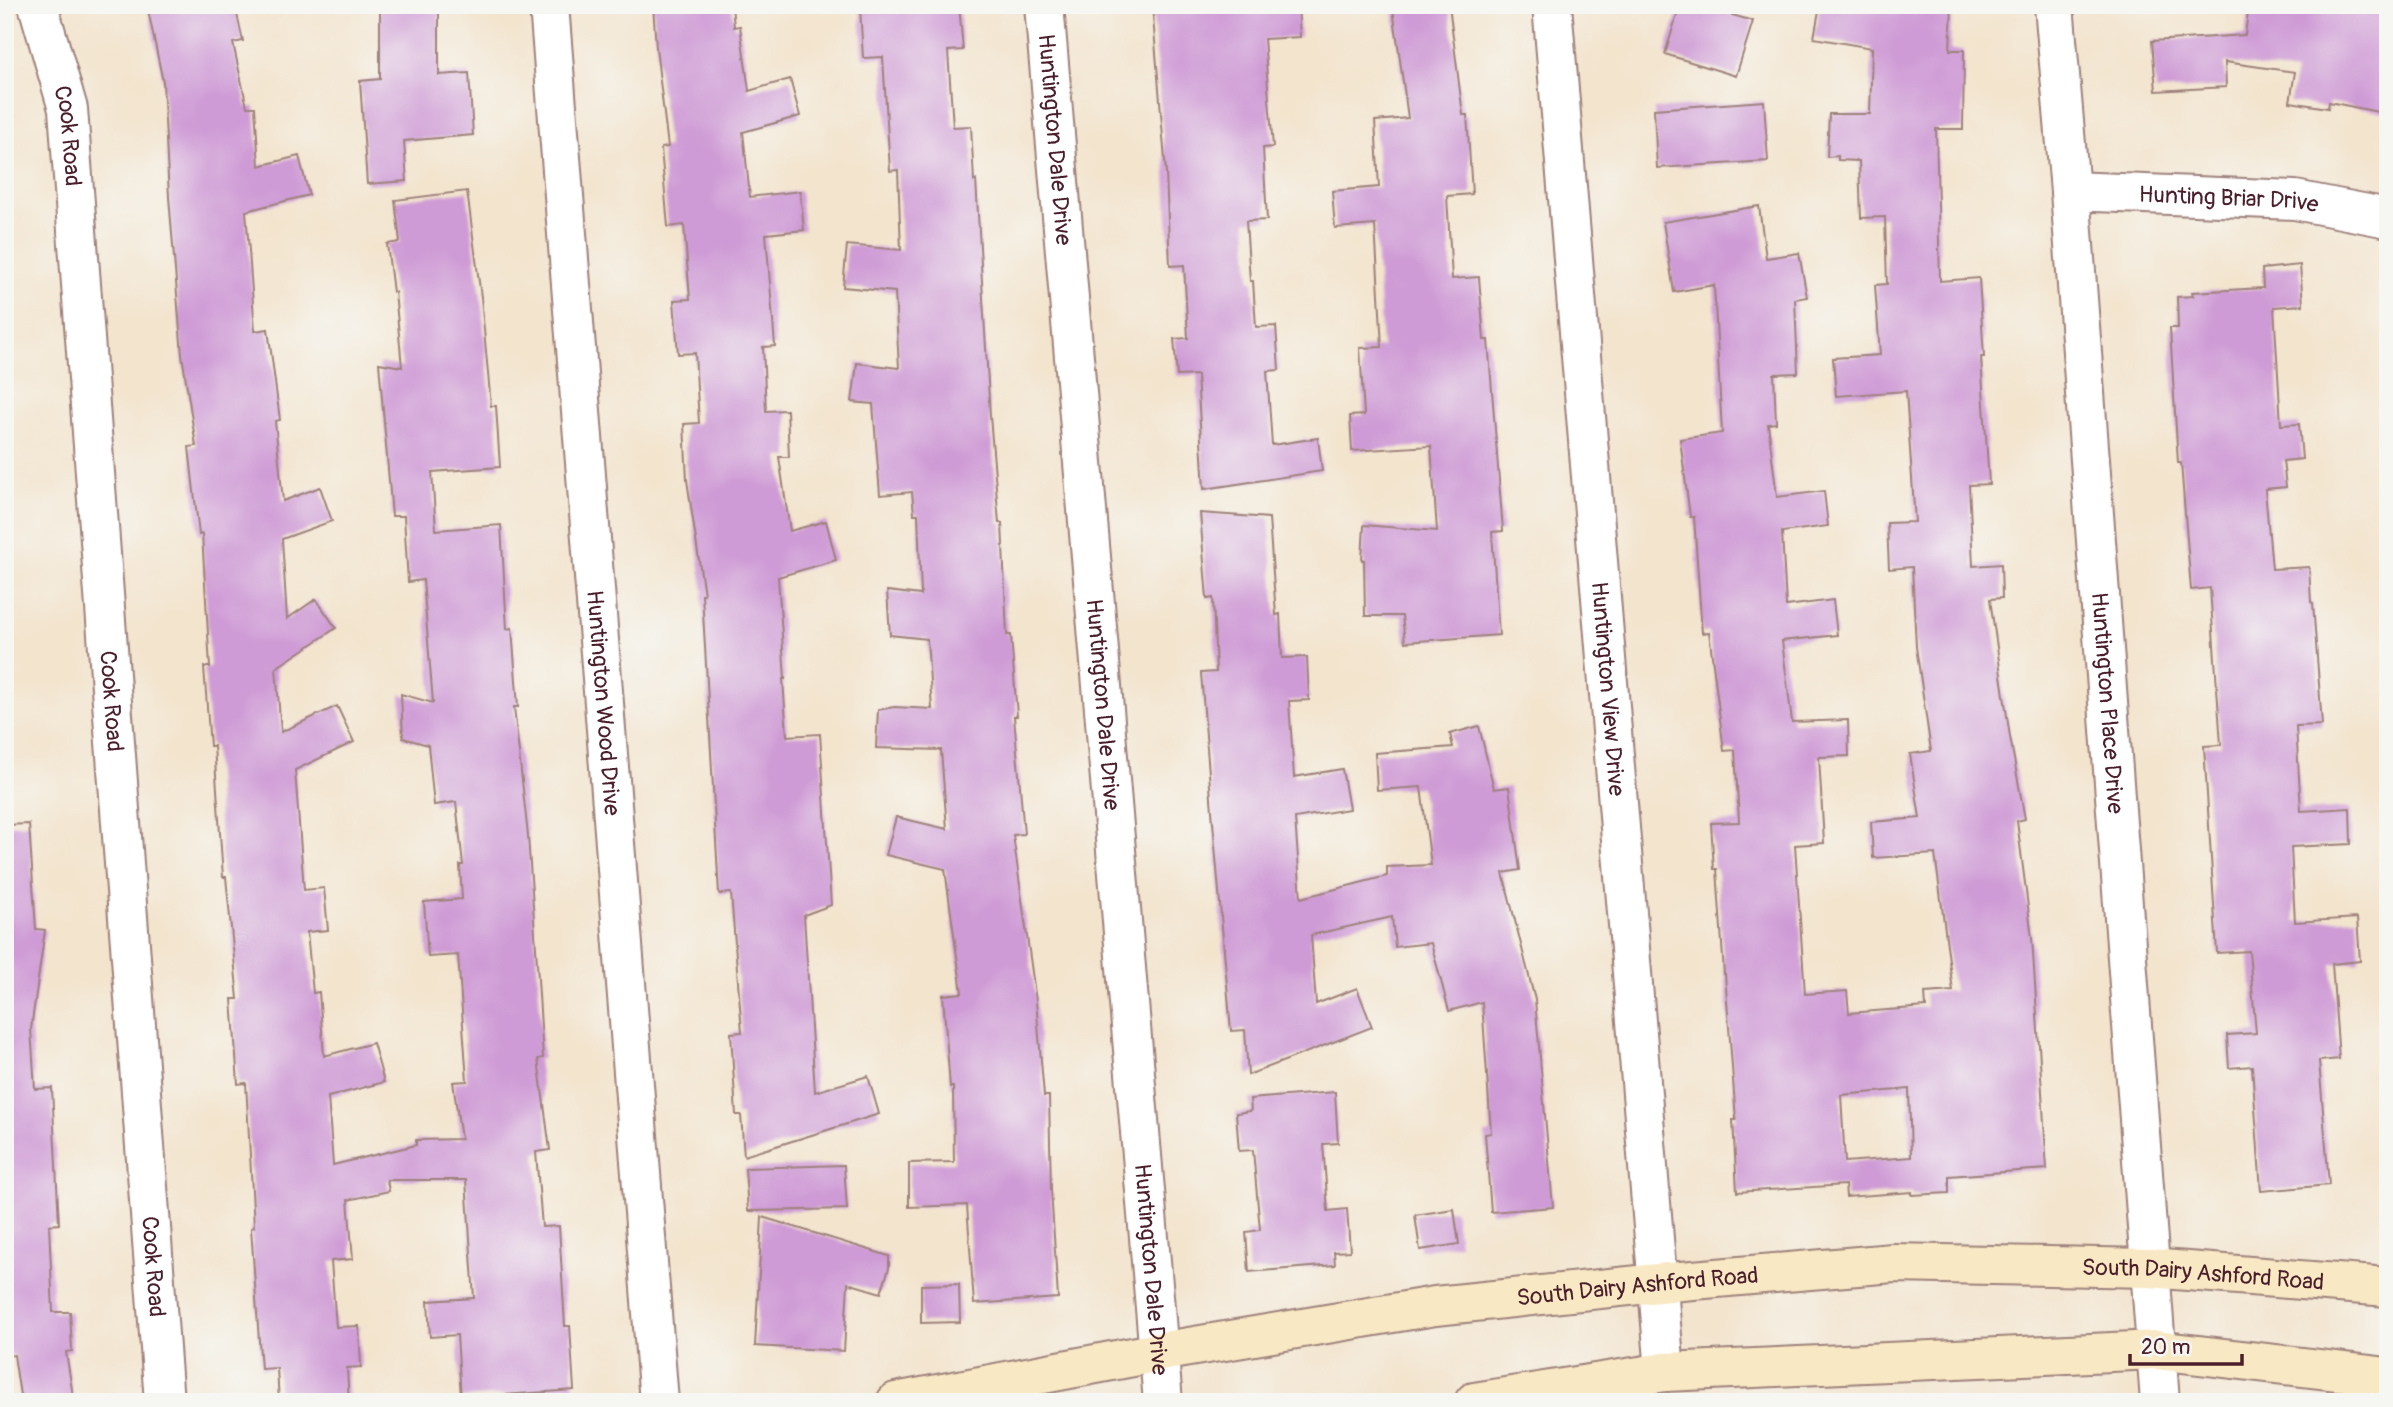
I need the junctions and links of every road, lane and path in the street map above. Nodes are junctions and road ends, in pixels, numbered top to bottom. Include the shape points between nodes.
1 (38, 5) edge
2 (549, 5) edge
3 (1044, 5) edge
4 (1552, 5) edge
5 (2054, 5) edge
6 (2070, 191) junction
7 (2388, 218) edge
8 (2150, 1268) junction
9 (1658, 1283) junction
10 (2388, 1287) edge
11 (2156, 1350) junction
12 (1159, 1352) junction
13 (1665, 1372) junction
14 (2388, 1377) edge
15 (164, 1402) edge
16 (659, 1402) edge
17 (896, 1402) edge
18 (1163, 1402) edge
19 (1474, 1402) edge
20 (2160, 1402) edge

1 - 15 street, Cook Road via 68,109
2 - 16 street, Huntington Wood Drive
3 - 12 street, Huntington Dale Drive
4 - 9 street, Huntington View Drive
5 - 6 street, Huntington Place Drive
6 - 7 street, Hunting Briar Drive via 2295,200
6 - 8 street, Huntington Place Drive
8 - 9 main road, South Dairy Ashford Road via 1893,1263
8 - 10 main road, South Dairy Ashford Road
8 - 11 street, Huntington Place Drive
9 - 12 main road, South Dairy Ashford Road via 1435,1306
9 - 13 street, Huntington View Drive
11 - 13 main road
11 - 14 main road
11 - 20 street, Huntington Place Drive
12 - 17 main road, South Dairy Ashford Road
12 - 18 street, Huntington Dale Drive
13 - 19 main road

